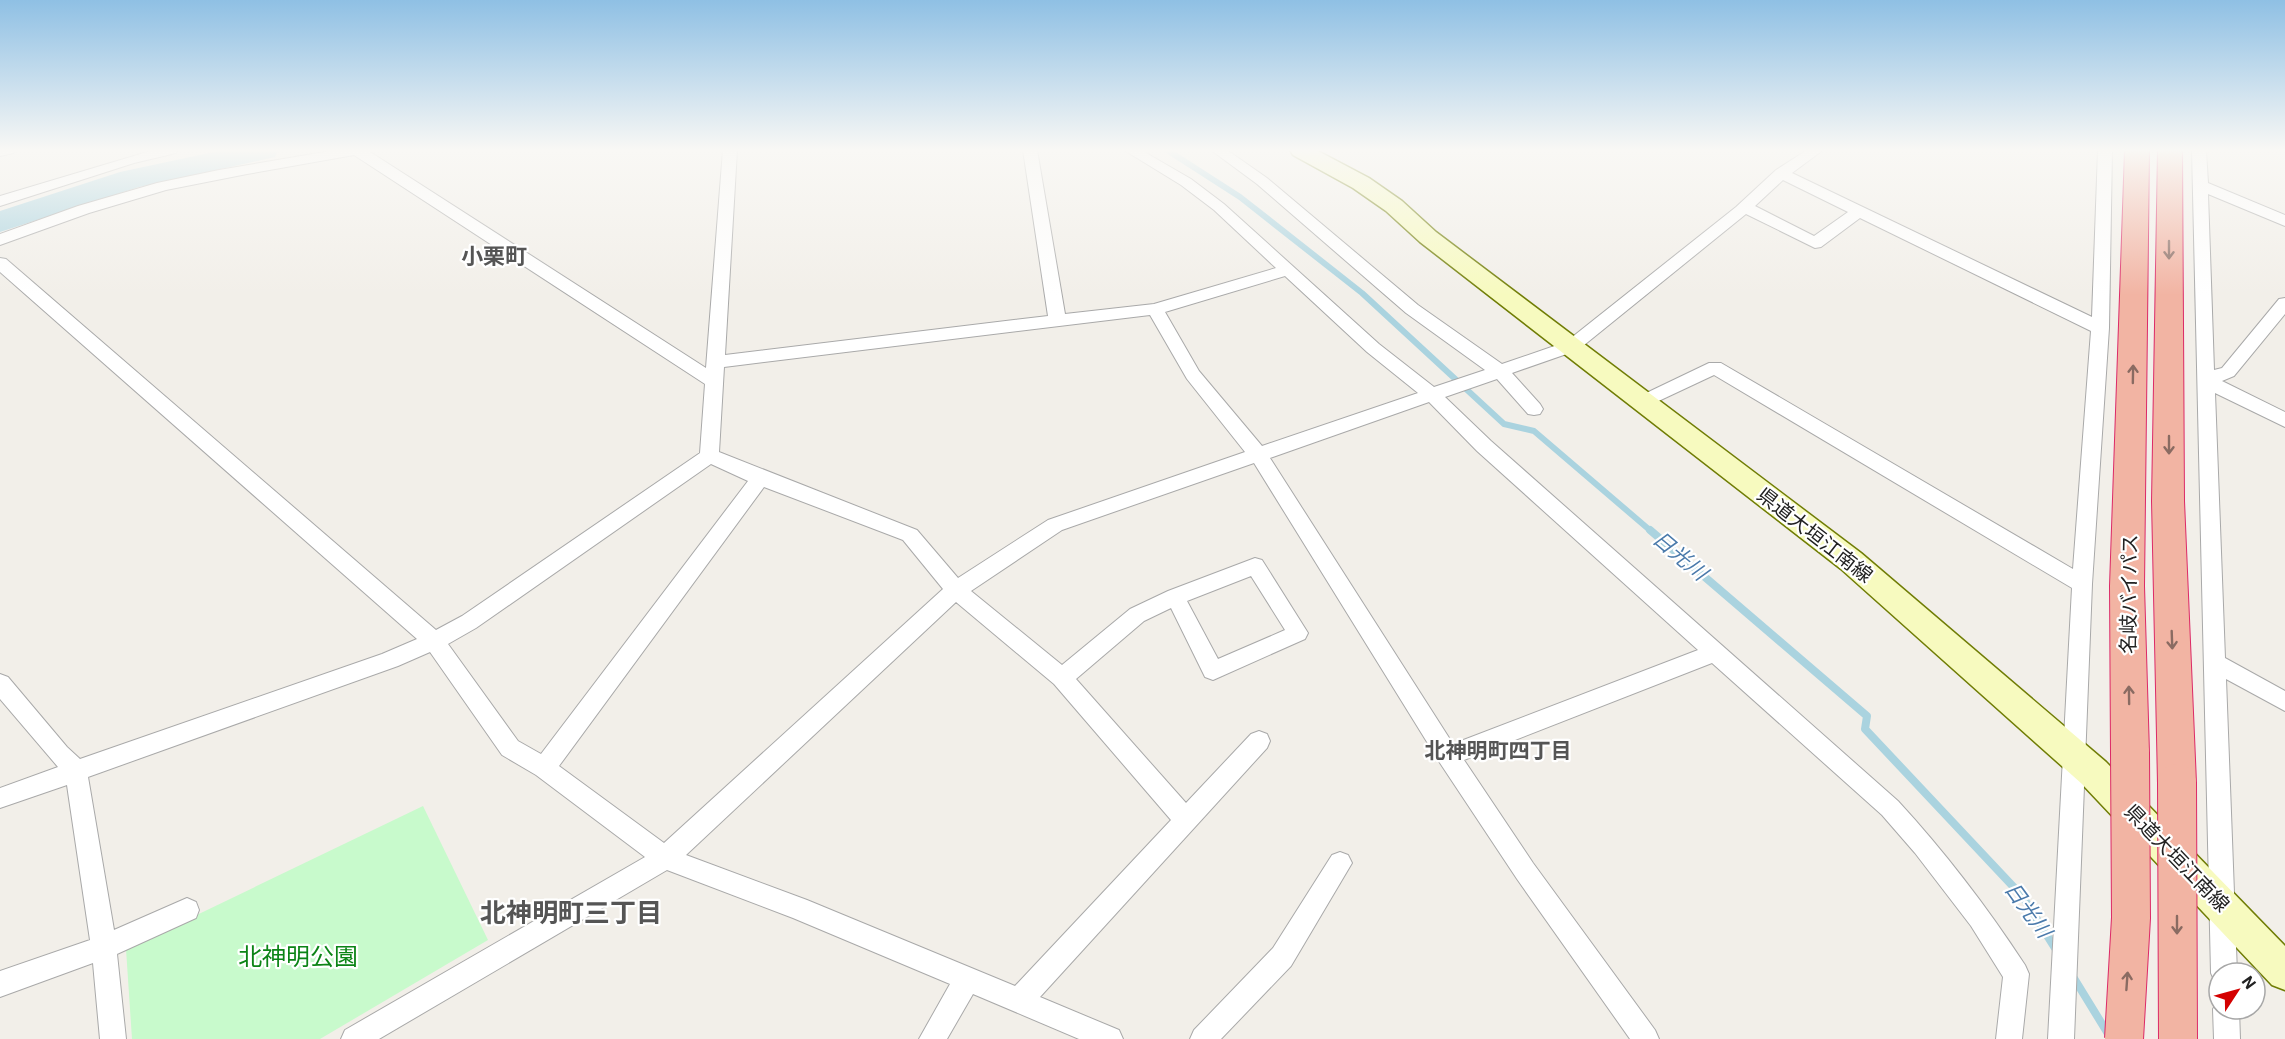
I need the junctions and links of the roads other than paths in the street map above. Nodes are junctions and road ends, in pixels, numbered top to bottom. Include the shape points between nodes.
1 (121, 198) edge
2 (436, 198) edge
3 (727, 198) edge
4 (1038, 198) edge
5 (1208, 198) edge
6 (1282, 198) edge
7 (1383, 198) edge
8 (1754, 198) edge
9 (1833, 198) edge
10 (2104, 198) edge
11 (2137, 198) edge
12 (2170, 198) edge
13 (2199, 198) edge
14 (2230, 198) edge
15 (1745, 207) junction
16 (1859, 211) junction
17 (2285, 221) edge
18 (0, 240) edge
19 (0, 263) edge
20 (1288, 270) junction
21 (2285, 303) edge
22 (1155, 309) junction
23 (1057, 320) junction
24 (2100, 328) junction
25 (1572, 346) junction
26 (714, 372) junction
27 (1497, 373) junction
28 (2205, 380) junction
29 (1434, 393) junction
30 (1644, 401) junction
31 (1534, 409) dead end
32 (2285, 420) edge
33 (1258, 455) junction
34 (709, 456) junction
35 (760, 478) junction
36 (2082, 584) junction
37 (956, 590) junction
38 (1175, 597) junction
39 (434, 641) junction
40 (1716, 652) junction
41 (2216, 663) junction
42 (1062, 678) junction
43 (0, 683) edge
44 (2285, 702) edge
45 (1258, 741) dead end
46 (1448, 756) junction
47 (2075, 756) junction
48 (544, 768) junction
49 (76, 770) junction
50 (0, 798) edge
51 (1186, 820) junction
52 (665, 858) junction
53 (1340, 863) dead end
54 (2221, 904) junction
55 (187, 910) dead end
56 (104, 947) junction
57 (2223, 961) edge
58 (2285, 972) edge
59 (968, 978) junction
60 (0, 984) edge
61 (1020, 1000) junction
62 (2061, 1012) junction
63 (2226, 1021) edge
64 (113, 1039) edge
65 (354, 1039) edge
66 (932, 1039) edge
67 (1110, 1039) edge
68 (1203, 1039) edge
69 (1646, 1039) edge
70 (2009, 1039) edge
71 (2055, 1039) edge
72 (2061, 1039) edge
73 (2124, 1039) edge
74 (2178, 1039) edge
75 (2227, 1039) edge

1 - 18 street
2 - 26 street
3 - 26 street
4 - 23 street
5 - 20 street
6 - 27 street via 1412,309
7 - 25 main road, 県道大垣江南線
8 - 15 street
9 - 16 street
10 - 24 street
73 -> 11 highway, 名岐バイパス, bridge via 2132,918 2127,586
12 -> 74 highway, 名岐バイパス, bridge via 2168,501 2177,783
13 - 28 street
14 - 17 street
15 - 16 street via 1815,243
15 - 25 street
16 - 24 street
19 - 39 street
20 - 22 street
20 - 29 street via 1373,348
21 - 28 street via 2228,372
22 - 23 street
22 - 33 street via 1193,375
23 - 26 street
24 - 36 street
25 - 27 street
25 - 30 main road, 県道大垣江南線
26 - 34 street
27 - 29 street
27 - 31 street
28 - 32 street
28 - 41 street
29 - 33 street
29 - 40 street via 1484,446
30 - 36 street via 1715,367
30 - 47 main road, 県道大垣江南線 via 1851,561
33 - 37 street via 1055,525
33 - 46 street
34 - 35 street
34 - 39 street via 469,622
35 - 37 street via 910,535
35 - 48 street
36 - 47 street
37 - 42 street
37 - 52 street
38 - 38 street via 1255,566 1298,633 1213,671
38 - 42 street via 1137,615
39 - 48 street via 510,748
39 - 49 street
40 - 46 street
40 - 70 street via 1890,808 1980,918 2016,974
41 - 44 street
41 - 54 street
42 - 51 street
43 - 49 street
45 - 51 street
46 - 69 street
47 - 54 main road, 県道大垣江南線
47 - 62 street
48 - 52 street
49 - 50 street
49 - 56 street
51 - 61 street
52 - 59 street
52 - 65 street
53 - 68 street via 1282,957
54 - 57 street
54 - 58 main road, 県道大垣江南線
55 - 56 street
56 - 60 street
56 - 64 street
59 - 61 street
59 - 66 street
61 - 67 street
62 - 71 street
62 - 72 street
63 - 75 street

